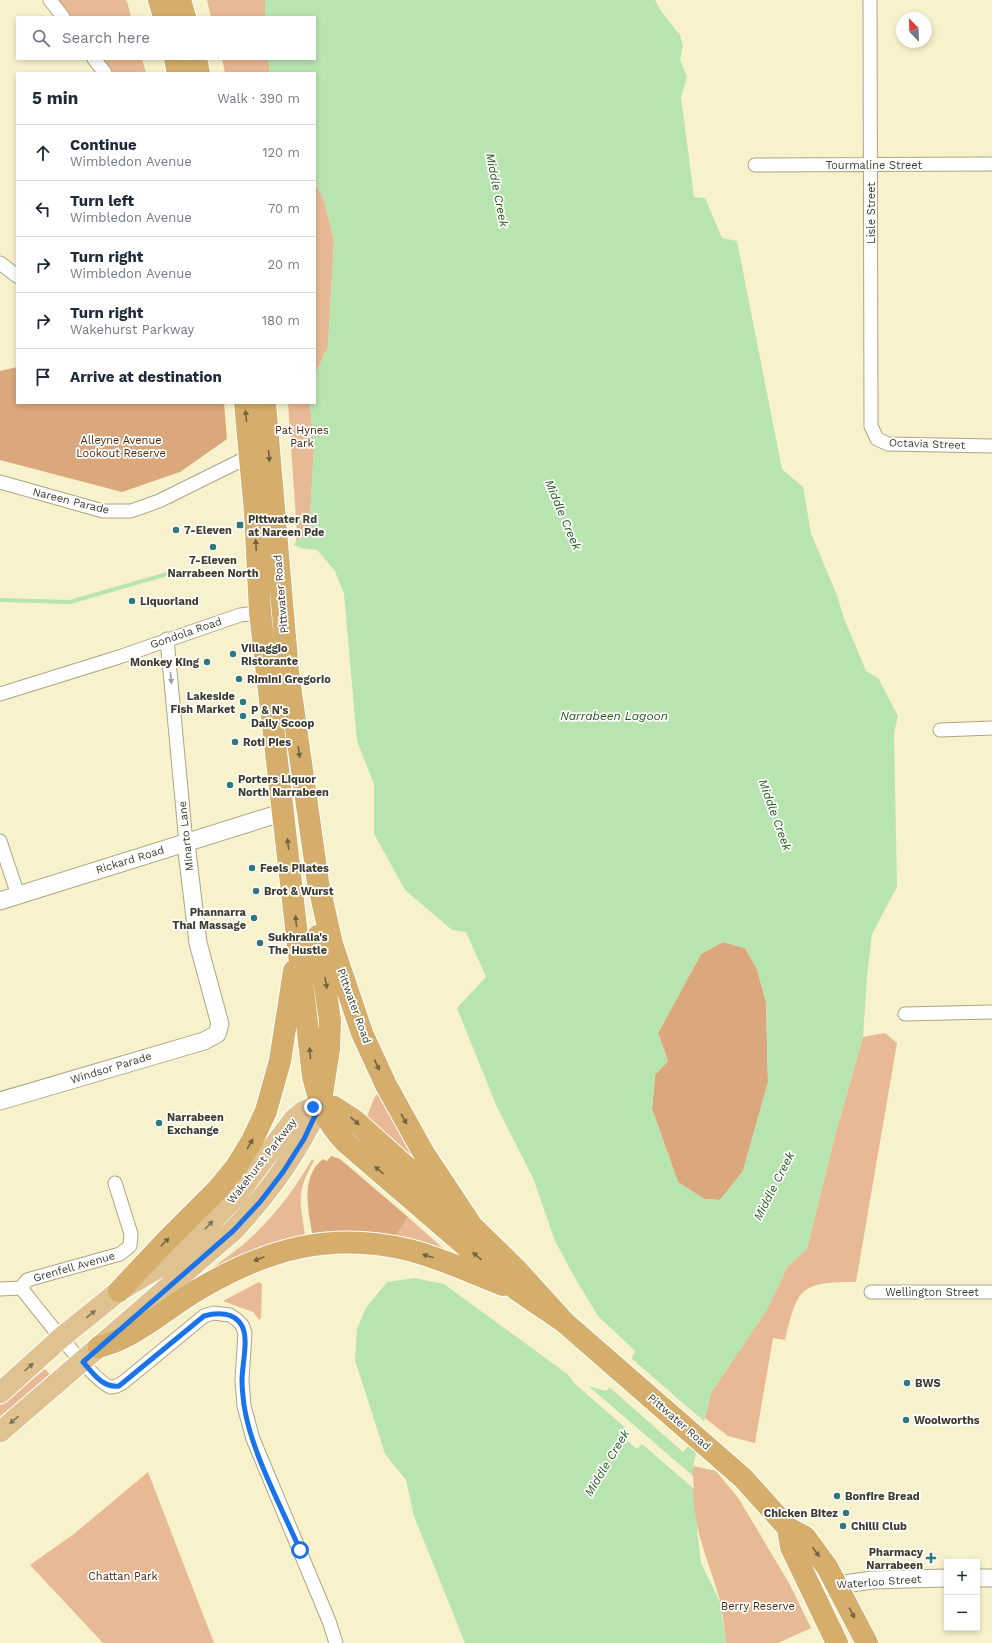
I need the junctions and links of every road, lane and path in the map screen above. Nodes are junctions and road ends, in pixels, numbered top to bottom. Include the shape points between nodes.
1 (50, 0) edge
2 (159, 0) edge
3 (180, 0) edge
4 (870, 0) edge
5 (62, 16) edge
6 (164, 16) edge
7 (185, 16) edge
8 (95, 60) edge
9 (175, 60) edge
10 (196, 60) edge
11 (104, 72) edge
12 (178, 72) edge
13 (199, 72) edge
14 (992, 164) edge
15 (755, 165) dead end
16 (871, 165) junction
17 (0, 263) edge
18 (16, 275) edge
19 (245, 404) edge
20 (265, 404) edge
21 (871, 426) joint
22 (992, 446) edge
23 (250, 456) junction
24 (0, 482) edge
25 (282, 610) junction
26 (260, 612) junction
27 (167, 639) junction
28 (0, 694) edge
29 (992, 728) edge
30 (940, 730) dead end
31 (284, 812) junction
32 (0, 841) edge
33 (186, 843) junction
34 (318, 882) junction
35 (18, 895) junction
36 (0, 901) edge
37 (298, 946) junction
38 (992, 1012) edge
39 (905, 1014) dead end
40 (220, 1030) joint
41 (0, 1101) edge
42 (320, 1105) junction
43 (114, 1183) dead end
44 (472, 1226) junction
45 (21, 1288) junction
46 (0, 1289) edge
47 (517, 1290) junction
48 (119, 1291) junction
49 (871, 1292) dead end
50 (992, 1292) edge
51 (564, 1322) junction
52 (62, 1337) junction
53 (99, 1348) junction
54 (83, 1362) junction
55 (0, 1393) edge
56 (0, 1432) edge
57 (788, 1528) junction
58 (944, 1578) edge
59 (980, 1578) edge
60 (992, 1578) edge
61 (836, 1584) junction
62 (811, 1588) junction
63 (336, 1643) edge
64 (837, 1643) edge
65 (867, 1643) edge

1 - 5 street
2 - 6 highway
3 - 7 highway
4 - 16 street, Lisle Street
8 - 11 street
9 - 12 highway
10 - 13 highway
14 - 16 street, Tourmaline Street
15 - 16 street, Tourmaline Street
16 - 21 street, Lisle Street
17 - 18 street
23 -> 19 highway, Pittwater Road
20 -> 25 highway, Pittwater Road
21 - 22 street, Octavia Street via 877,439 888,444
23 - 24 street, Nareen Parade via 159,501 124,511 103,511
26 -> 23 highway, Pittwater Road
25 - 26 street, Gondola Road
25 -> 34 highway, Pittwater Road via 288,672
26 - 27 street, Gondola Road via 240,615
26 - 31 highway, Pittwater Road
27 - 28 street, Gondola Road via 119,657
27 -> 33 street, Minarto Lane
29 - 30 street
31 - 33 street, Rickard Road
37 -> 31 highway, Pittwater Road
32 - 35 street
33 - 35 street, Rickard Road
33 - 40 street, Minarto Lane via 198,943
34 -> 42 highway via 316,922 330,1021 329,1049
34 -> 44 highway, Pittwater Road via 334,950 362,1033 419,1146
35 - 36 street, Rickard Road
42 -> 37 highway, Pittwater Road via 313,1076
48 -> 37 highway via 218,1189 252,1141 266,1111 280,1061
38 - 39 street
40 - 41 street, Windsor Parade via 204,1041
42 -> 44 highway, Pittwater Road via 334,1107 350,1117
47 -> 42 highway, Pittwater Road via 345,1142 328,1122
48 -> 42 main road, Wakehurst Parkway via 170,1261 206,1228 237,1195 294,1119 304,1111
42 - 53 main road, Wakehurst Parkway via 304,1139 260,1202 233,1231
43 - 45 street, Grenfell Avenue via 132,1234 130,1246 120,1254 27,1280
44 - 51 highway, Pittwater Road via 516,1269
45 - 46 street, Grenfell Avenue
45 - 52 street
47 - 51 highway, Pittwater Road
47 -> 53 highway via 410,1250 354,1241 316,1244 275,1253 230,1272 194,1292 126,1337
52 -> 48 main road, Wakehurst Parkway
49 - 50 street, Wellington Street
51 - 57 highway, Pittwater Road via 743,1478
52 - 54 street
55 -> 52 main road, Wakehurst Parkway
53 - 54 main road, Wakehurst Parkway
54 -> 56 main road, Wakehurst Parkway
54 - 63 street via 104,1384 111,1387 119,1386 204,1316 213,1313 223,1314 238,1320 245,1332 242,1380 244,1406 253,1439 329,1620
57 -> 61 highway, Pittwater Road via 805,1537
57 - 62 highway via 791,1547
58 - 61 street, Waterloo Street
59 - 60 street
61 - 62 street, Waterloo Street
61 -> 65 highway, Pittwater Road
62 - 64 highway

